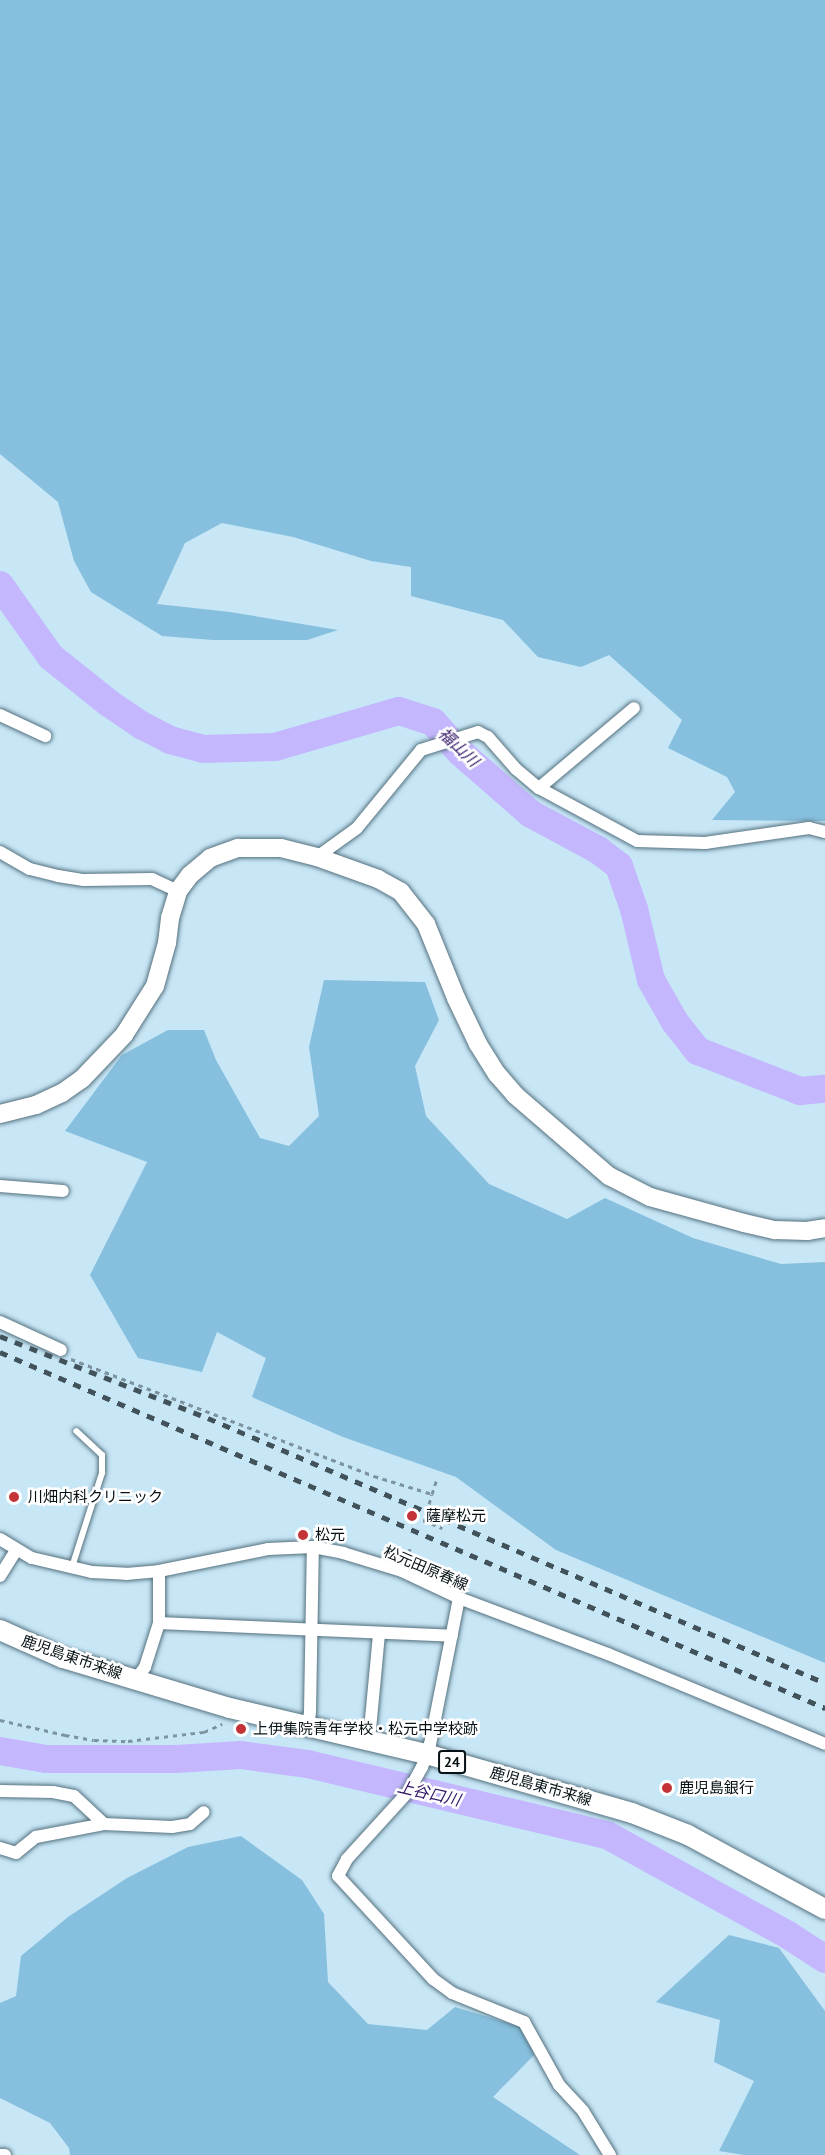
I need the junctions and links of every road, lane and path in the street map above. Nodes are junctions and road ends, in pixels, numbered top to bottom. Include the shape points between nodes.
1 (634, 708) dead end
2 (0, 715) edge
3 (45, 736) dead end
4 (539, 788) junction
5 (825, 832) edge
6 (0, 852) edge
7 (317, 857) junction
8 (178, 891) junction
9 (0, 1114) edge
10 (0, 1186) edge
11 (63, 1191) dead end
12 (825, 1228) edge
13 (0, 1322) edge
14 (61, 1350) joint
15 (76, 1431) dead end
16 (437, 1479) dead end
17 (432, 1494) junction
18 (429, 1504) dead end
19 (423, 1520) dead end
20 (442, 1528) dead end
21 (0, 1539) edge
22 (313, 1547) junction
23 (16, 1550) junction
24 (72, 1568) junction
25 (159, 1571) junction
26 (0, 1576) edge
27 (459, 1598) junction
28 (159, 1623) junction
29 (0, 1630) edge
30 (312, 1631) junction
31 (379, 1634) junction
32 (452, 1636) junction
33 (136, 1679) junction
34 (230, 1708) junction
35 (0, 1720) edge
36 (308, 1725) junction
37 (369, 1740) junction
38 (825, 1744) edge
39 (423, 1763) junction
40 (0, 1791) edge
41 (204, 1812) dead end
42 (104, 1824) junction
43 (0, 1848) edge
44 (825, 1909) edge
45 (0, 2155) edge
46 (5, 2155) edge
47 (610, 2155) edge

1 - 4 street
2 - 3 street
4 - 5 street via 637,841 705,843 809,828
4 - 7 street via 516,770 488,737 478,732 421,750 357,828
6 - 8 street via 30,869 58,876 84,880 152,879
7 - 8 street via 282,848 238,848 210,858 190,874
7 - 12 street via 378,879 401,892 426,924 456,998 497,1074 515,1095 609,1176 650,1197 744,1223 775,1230
8 - 9 street via 155,986 123,1035 82,1079 62,1093 36,1105
10 - 11 street
13 - 14 street
14 - 17 path via 64,1356 374,1476
15 - 24 lane via 102,1455 102,1473
16 - 17 path
17 - 18 path
19 - 20 path
21 - 23 street, 松元田原春線
22 - 25 street, 松元田原春線 via 258,1551
22 - 27 street, 松元田原春線 via 402,1571
22 - 30 street
23 - 24 street, 松元田原春線
23 - 26 street
24 - 25 street, 松元田原春線 via 126,1574
25 - 28 street
27 - 32 street
27 - 38 street, 松元田原春線 via 608,1654
28 - 30 street
28 - 33 street via 145,1667
29 - 33 main road, 鹿児島東市来線 / 24 via 63,1658
30 - 31 street
30 - 36 street
31 - 32 street
31 - 37 street
32 - 39 street
33 - 34 main road, 鹿児島東市来線 / 24
34 - 35 path via 228,1720 212,1730 128,1741 64,1736
34 - 36 main road, 鹿児島東市来線 / 24
36 - 37 main road, 鹿児島東市来線 / 24
37 - 39 main road, 鹿児島東市来線 / 24
39 - 44 main road, 鹿児島東市来線 / 24 via 632,1813 688,1835
39 - 47 street via 408,1792 347,1859 338,1876 433,1979 452,1993 524,2022 559,2085 583,2111
40 - 42 street via 74,1796
41 - 42 street via 190,1824 172,1827
42 - 43 street via 36,1837 16,1853
45 - 46 street

